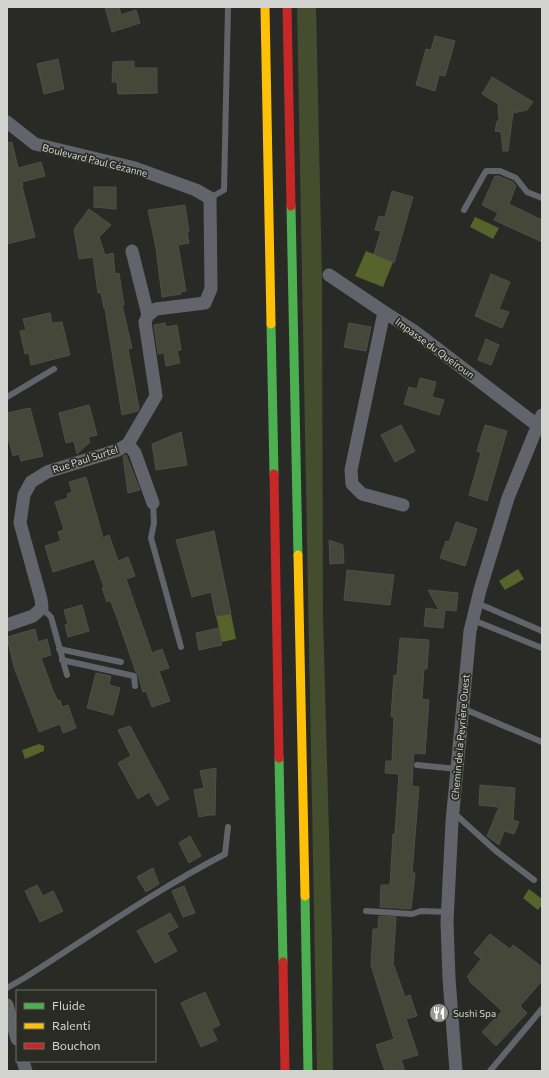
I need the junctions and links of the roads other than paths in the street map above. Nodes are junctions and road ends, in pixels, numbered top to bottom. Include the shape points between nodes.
1 (228, 7) edge
2 (265, 7) edge
3 (287, 7) edge
4 (7, 122) edge
5 (210, 198) junction
6 (542, 198) edge
7 (464, 210) dead end
8 (132, 251) dead end
9 (329, 275) dead end
10 (384, 312) junction
11 (148, 315) junction
12 (54, 369) dead end
13 (7, 397) edge
14 (541, 423) edge
15 (128, 444) junction
16 (153, 503) joint
17 (403, 505) dead end
18 (477, 603) junction
19 (42, 608) junction
20 (473, 620) junction
21 (7, 624) edge
22 (542, 631) edge
23 (181, 647) dead end
24 (542, 648) edge
25 (59, 649) junction
26 (62, 660) junction
27 (121, 662) dead end
28 (66, 675) dead end
29 (135, 686) dead end
30 (462, 708) junction
31 (542, 742) edge
32 (417, 765) dead end
33 (456, 768) junction
34 (452, 812) junction
35 (228, 827) dead end
36 (534, 880) dead end
37 (366, 911) dead end
38 (448, 912) junction
39 (7, 988) edge
40 (7, 1005) edge
41 (542, 1009) edge
42 (16, 1036) edge
43 (285, 1071) edge
44 (308, 1071) edge
45 (456, 1071) edge
46 (490, 1071) edge

1 - 5 lane via 224,190
2 - 43 main road
3 - 44 main road
4 - 5 street, Boulevard Paul Cézanne via 35,144 134,168 196,190
5 - 11 street via 211,289 205,303 156,309
6 - 7 lane via 527,192 516,178 500,171 486,171
8 - 11 street, Rue Paul Surtel
9 - 10 street, Impasse du Queiroun
10 - 14 street, Impasse du Queiroun
10 - 17 street via 351,470 352,484 362,494
11 - 15 street, Rue Paul Surtel via 145,322 156,396
12 - 13 lane
14 - 18 street, Chemin de la Peyrière Ouest via 508,498
15 - 16 street via 135,453
15 - 19 street, Rue Paul Surtel via 118,450 47,472 31,482 24,495 20,523
16 - 23 lane via 154,523 151,538
18 - 20 street, Chemin de la Peyrière Ouest
18 - 22 lane
19 - 21 street via 33,616
19 - 25 lane via 50,617
20 - 24 lane
20 - 30 street, Chemin de la Peyrière Ouest
25 - 26 lane
25 - 27 lane
26 - 28 lane
26 - 29 lane via 134,676
30 - 31 lane
30 - 33 street, Chemin de la Peyrière Ouest
32 - 33 lane
33 - 34 street, Chemin de la Peyrière Ouest
34 - 36 lane
34 - 38 street, Chemin de la Peyrière Ouest
35 - 39 lane via 225,854 186,874
37 - 38 lane via 412,914 422,911
38 - 45 street, Chemin de la Peyrière Ouest via 449,978
40 - 42 street
41 - 46 lane

